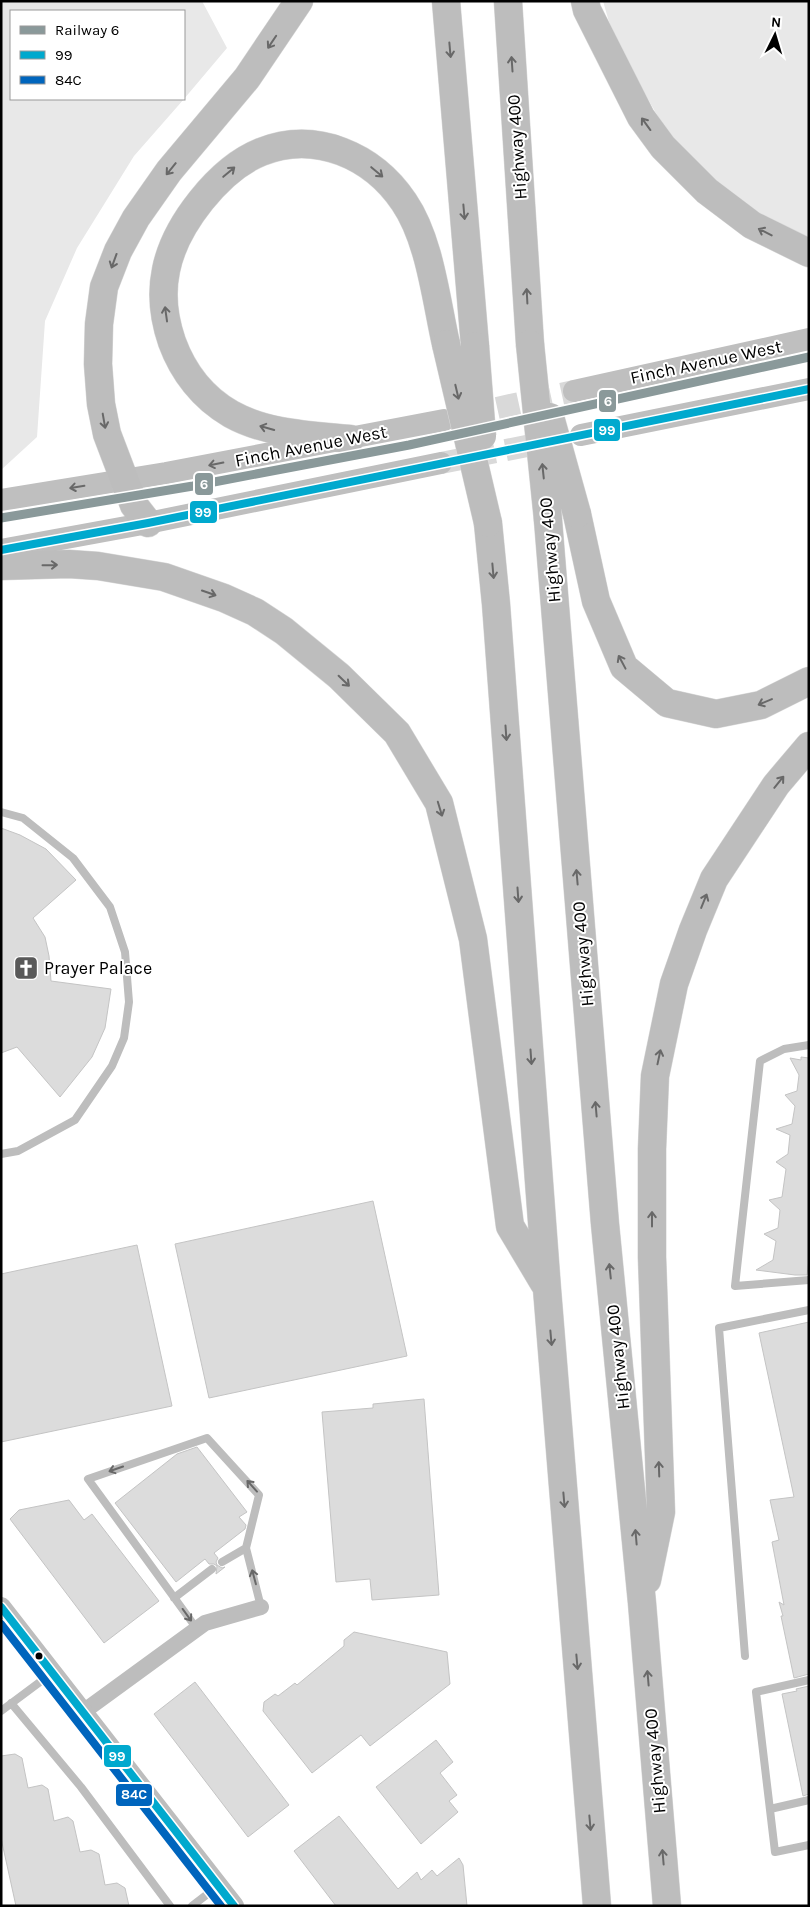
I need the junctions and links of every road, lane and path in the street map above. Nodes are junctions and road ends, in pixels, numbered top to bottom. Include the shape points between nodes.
1 (299, 1) edge
2 (446, 1) edge
3 (508, 1) edge
4 (585, 1) edge
5 (809, 253) edge
6 (809, 339) edge
7 (530, 344) junction
8 (809, 389) edge
9 (574, 391) tunnel mouth
10 (444, 420) tunnel mouth
11 (581, 435) tunnel mouth
12 (350, 439) junction
13 (441, 463) tunnel mouth
14 (125, 479) junction
15 (1, 500) edge
16 (148, 523) junction
17 (488, 523) junction
18 (1, 550) edge
19 (1, 566) edge
20 (809, 681) edge
21 (809, 746) edge
22 (1, 812) edge
23 (809, 1045) edge
24 (1, 1154) edge
25 (809, 1280) edge
26 (547, 1289) junction
27 (809, 1310) edge
28 (246, 1548) junction
29 (222, 1562) dead end
30 (212, 1569) dead end
31 (174, 1598) junction
32 (642, 1603) junction
33 (262, 1607) joint
34 (5, 1619) edge
35 (197, 1630) junction
36 (745, 1656) dead end
37 (52, 1673) junction
38 (809, 1680) edge
39 (11, 1703) junction
40 (1, 1711) edge
41 (83, 1712) junction
42 (809, 1800) edge
43 (770, 1809) junction
44 (809, 1845) edge
45 (218, 1886) junction
46 (170, 1906) edge
47 (192, 1906) edge
48 (234, 1906) edge
49 (597, 1906) edge
50 (667, 1906) edge

1 -> 14 highway via 247,78 170,171 136,218 104,286 99,324 101,404 114,457
2 -> 17 highway, bridge
7 -> 3 highway, Highway 400
5 -> 4 highway via 752,225 707,192 663,147 641,117
6 - 9 main road, Finch Avenue West
20 -> 7 highway, bridge via 761,705 716,714 667,703 624,667 596,601 577,514
32 -> 7 highway, Highway 400, bridge via 604,1214 548,520
8 - 11 main road
10 - 12 main road, Finch Avenue West
12 -> 14 main road, Finch Avenue West
12 -> 17 highway, bridge via 282,432 231,414 191,380 178,358 168,330 163,296 173,248 191,216 220,179 240,163 262,152 287,146 314,145 348,153 376,170 405,204 418,228 427,259
13 - 16 main road
14 -> 15 main road, Finch Avenue West
14 - 16 highway via 134,505
16 - 18 main road
17 -> 26 highway
19 -> 26 highway via 98,566 164,577 224,598 255,612 284,631 339,676 397,733 439,803 473,939 510,1226
32 -> 21 highway via 661,1512 652,1257 655,1076 674,984 714,879 776,785
22 - 24 lane via 24,818 73,858 110,908 125,952 129,1002 124,1038 112,1066 75,1120 18,1151
23 - 25 lane via 784,1049 760,1061 735,1286
26 -> 49 highway
27 - 36 lane via 719,1328
28 - 29 lane
28 -> 31 lane via 259,1495 207,1438 88,1479
33 -> 28 lane
30 - 31 lane
31 -> 35 lane
50 -> 32 highway, Highway 400
33 - 35 street via 206,1623
34 - 37 street
35 - 41 street
37 - 39 lane
37 - 41 street
38 - 43 lane via 756,1692
39 - 40 lane
39 - 46 lane via 82,1787
41 - 45 street
42 - 43 lane
43 - 44 lane via 774,1852
45 - 47 lane
45 - 48 street

